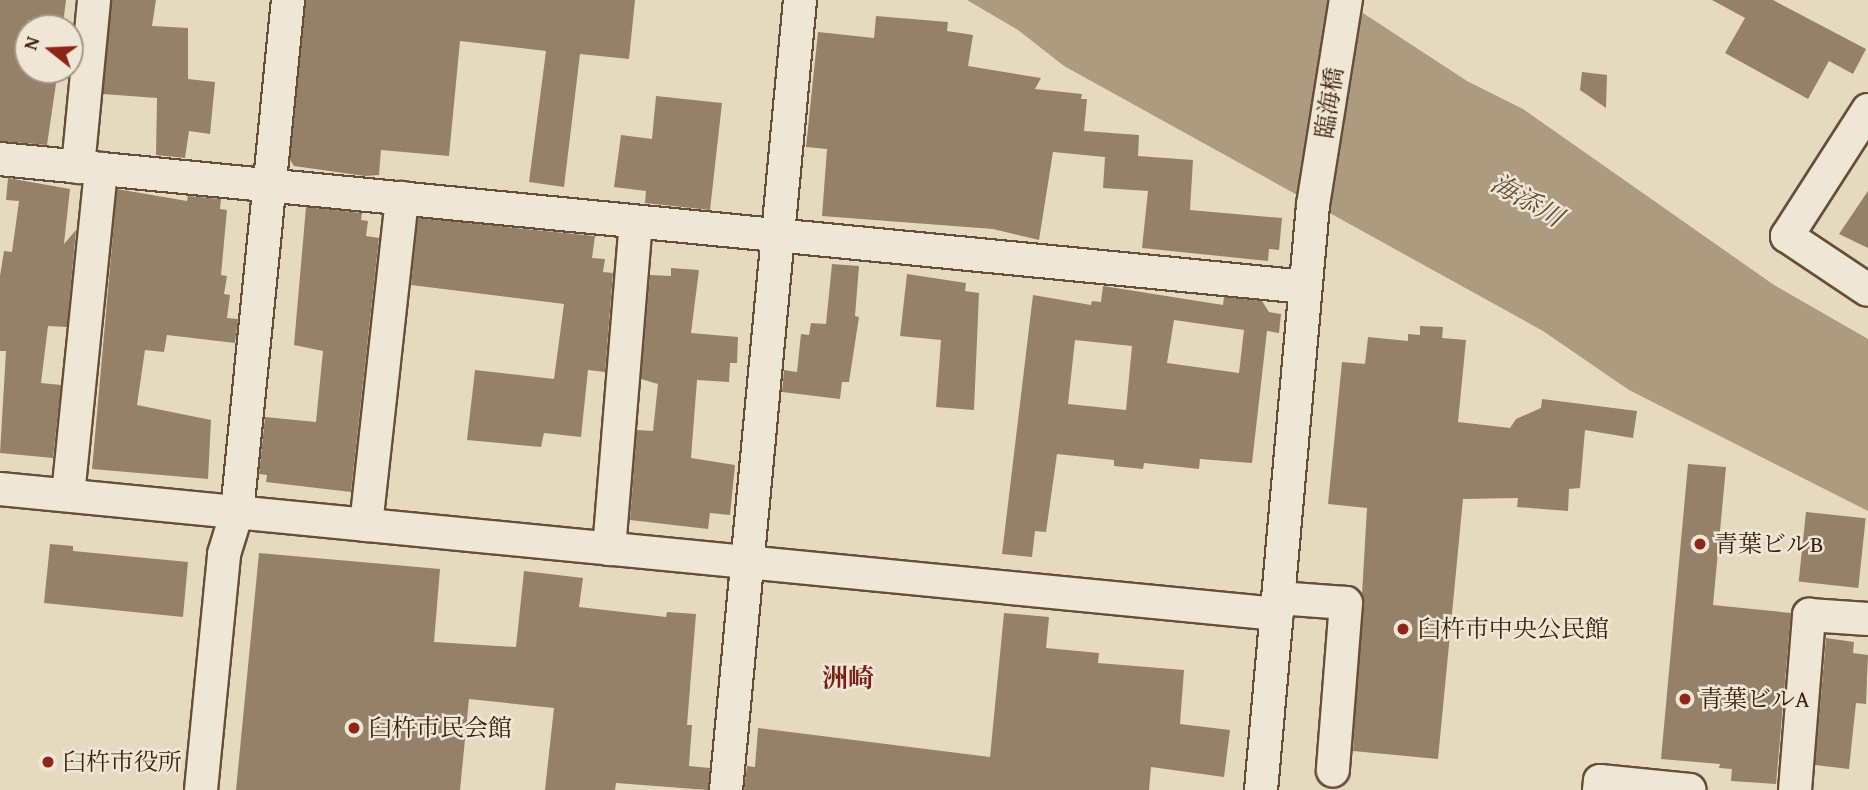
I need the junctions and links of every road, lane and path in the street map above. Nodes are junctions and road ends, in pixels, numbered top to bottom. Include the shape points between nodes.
1 (94, 0) edge
2 (288, 0) edge
3 (800, 0) edge
4 (1346, 0) edge
5 (1868, 110) edge
6 (0, 159) edge
7 (89, 168) junction
8 (270, 186) junction
9 (402, 198) junction
10 (636, 222) junction
11 (778, 236) junction
12 (1306, 287) junction
13 (1868, 290) edge
14 (0, 489) edge
15 (68, 495) junction
16 (237, 512) junction
17 (366, 525) junction
18 (609, 549) junction
19 (747, 562) junction
20 (1278, 606) junction
21 (1868, 619) edge
22 (1333, 770) dead end
23 (201, 790) edge
24 (726, 790) edge
25 (1261, 790) edge
26 (1600, 790) edge
27 (1690, 790) edge
28 (1795, 790) edge

1 - 7 street
2 - 8 street
3 - 11 street
4 - 12 street, 臨海橋 via 1313,205
5 - 13 street via 1787,236
6 - 7 street
7 - 8 street
7 - 15 street
8 - 9 street
8 - 16 street
9 - 10 street
9 - 17 street
10 - 11 street
10 - 18 street
11 - 12 street
11 - 19 street
12 - 20 street, 臨海橋
14 - 15 street
15 - 16 street
16 - 17 street
16 - 23 street via 224,554
17 - 18 street
18 - 19 street
19 - 20 street
19 - 24 street
20 - 22 street via 1346,603
20 - 25 street, 臨海橋
21 - 28 street via 1809,615
26 - 27 street via 1600,781

